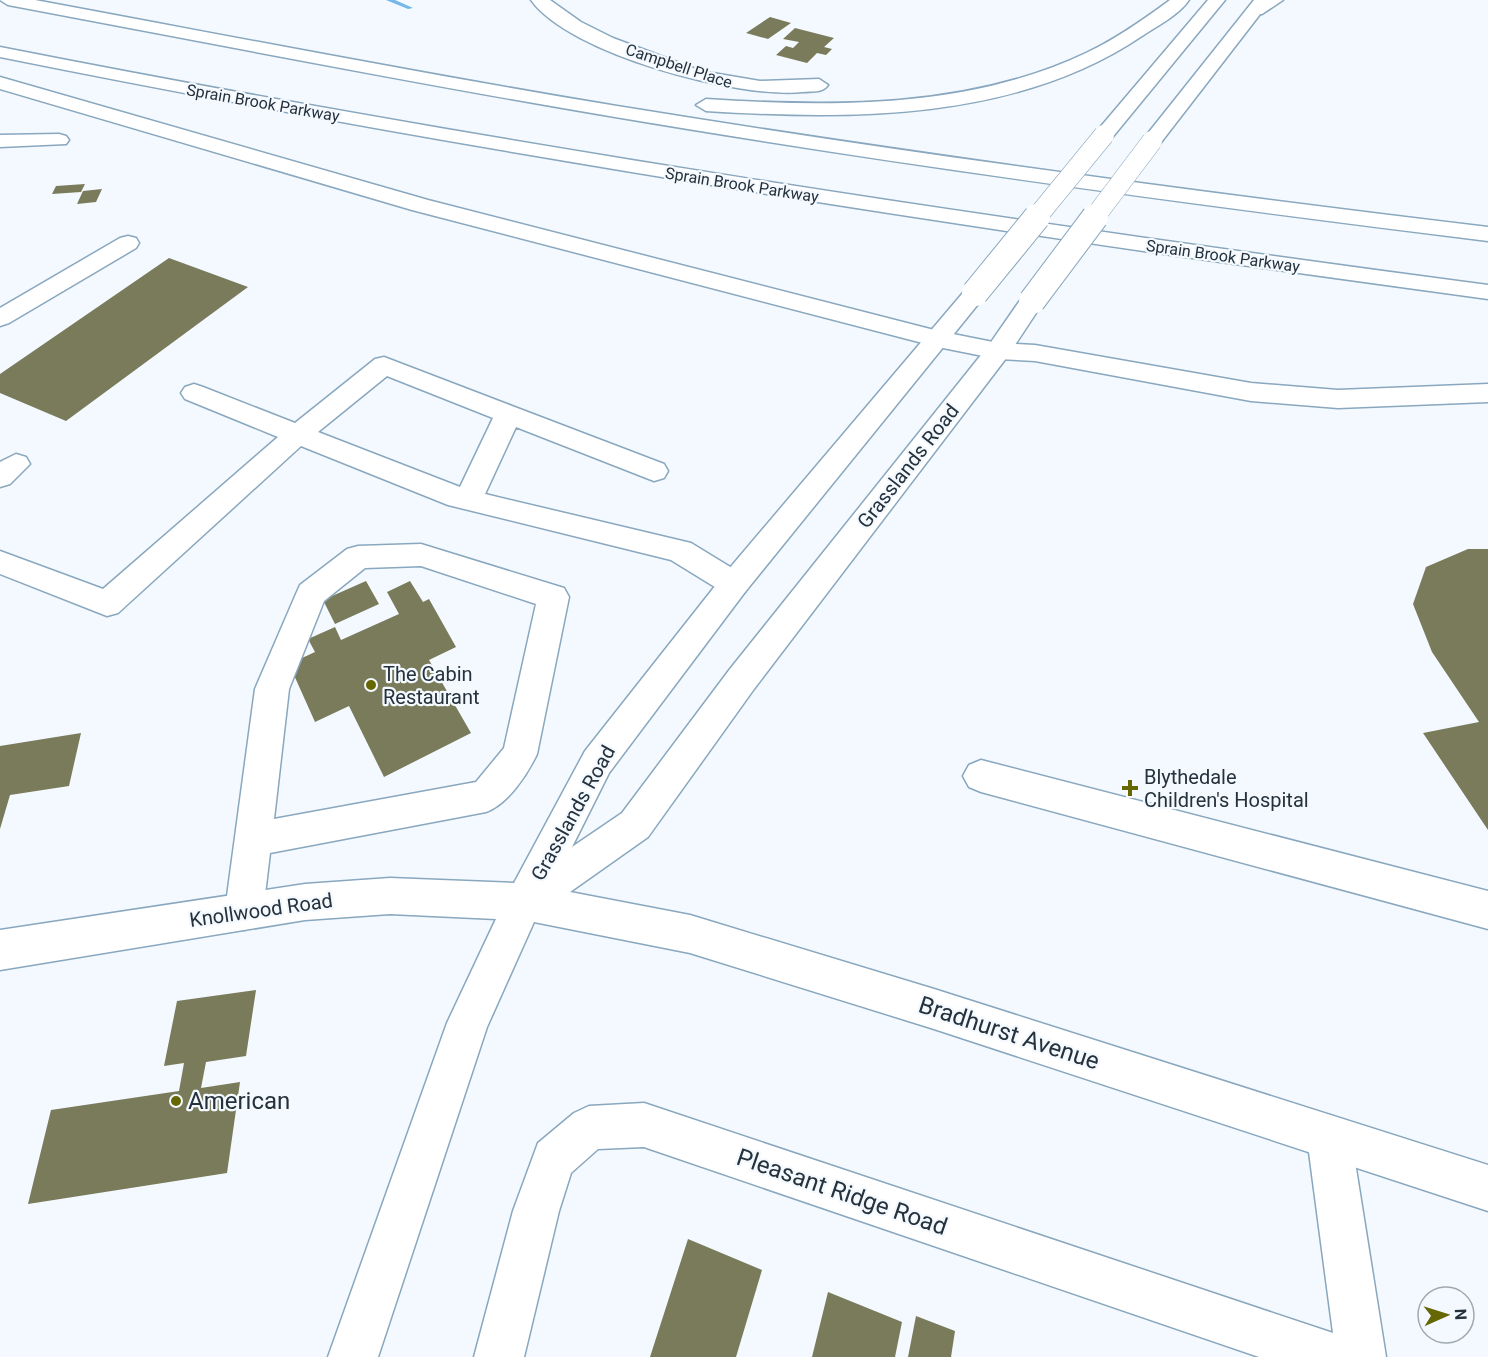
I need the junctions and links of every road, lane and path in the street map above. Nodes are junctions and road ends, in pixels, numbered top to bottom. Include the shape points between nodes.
1 (8, 0) edge
2 (539, 0) edge
3 (1181, 0) edge
4 (1217, 0) edge
5 (1275, 0) edge
6 (1259, 5) edge
7 (0, 52) edge
8 (0, 83) edge
9 (819, 85) dead end
10 (491, 90) junction
11 (59, 140) dead end
12 (0, 141) edge
13 (1326, 214) junction
14 (1488, 226) edge
15 (1488, 234) edge
16 (128, 243) dead end
17 (1488, 292) edge
18 (0, 318) edge
19 (938, 339) junction
20 (998, 351) junction
21 (194, 393) dead end
22 (1488, 393) edge
23 (508, 414) junction
24 (297, 435) junction
25 (654, 471) dead end
26 (468, 500) junction
27 (0, 562) edge
28 (734, 584) junction
29 (981, 776) dead end
30 (251, 840) junction
31 (524, 902) junction
32 (1488, 910) edge
33 (244, 911) junction
34 (0, 950) edge
35 (1329, 1137) junction
36 (1488, 1188) edge
37 (353, 1357) edge
38 (499, 1357) edge
39 (1331, 1357) edge
40 (1361, 1357) edge

1 - 10 main road
2 - 9 main road, Campbell Place via 579,29 645,58 730,84 800,89
3 - 10 main road via 1135,34 1079,64 1015,85 930,102 780,110
4 - 19 main road, Grasslands Road, bridge
5 - 6 main road
6 - 20 main road, Grasslands Road, bridge via 1152,141
7 - 17 main road, Sprain Brook Parkway via 303,111 733,184
8 - 19 main road via 431,208
10 - 13 main road via 1114,188
11 - 12 main road
13 - 14 main road
13 - 15 main road
16 - 18 main road
19 - 20 main road
19 - 28 main road, Grasslands Road
20 - 22 main road via 1035,353 1211,387 1293,396 1380,399
20 - 31 main road, Grasslands Road via 756,661 635,825
21 - 24 main road
23 - 24 main road via 384,365
23 - 25 main road
23 - 26 main road
24 - 26 main road
24 - 27 main road via 106,604
26 - 28 main road via 680,551
28 - 31 main road, Grasslands Road via 597,762
29 - 32 main road
30 - 30 main road via 272,689 311,594 358,557 421,555 553,597 520,754 486,796
30 - 33 main road
31 - 33 main road, Knollwood Road via 390,896
31 - 35 main road, Bradhurst Avenue via 690,934
31 - 37 main road, Grasslands Road via 468,1023
33 - 34 main road, Knollwood Road
35 - 36 main road, Bradhurst Avenue
35 - 40 main road
38 - 39 main road, Pleasant Ridge Road via 536,1211 554,1159 589,1128 644,1125

